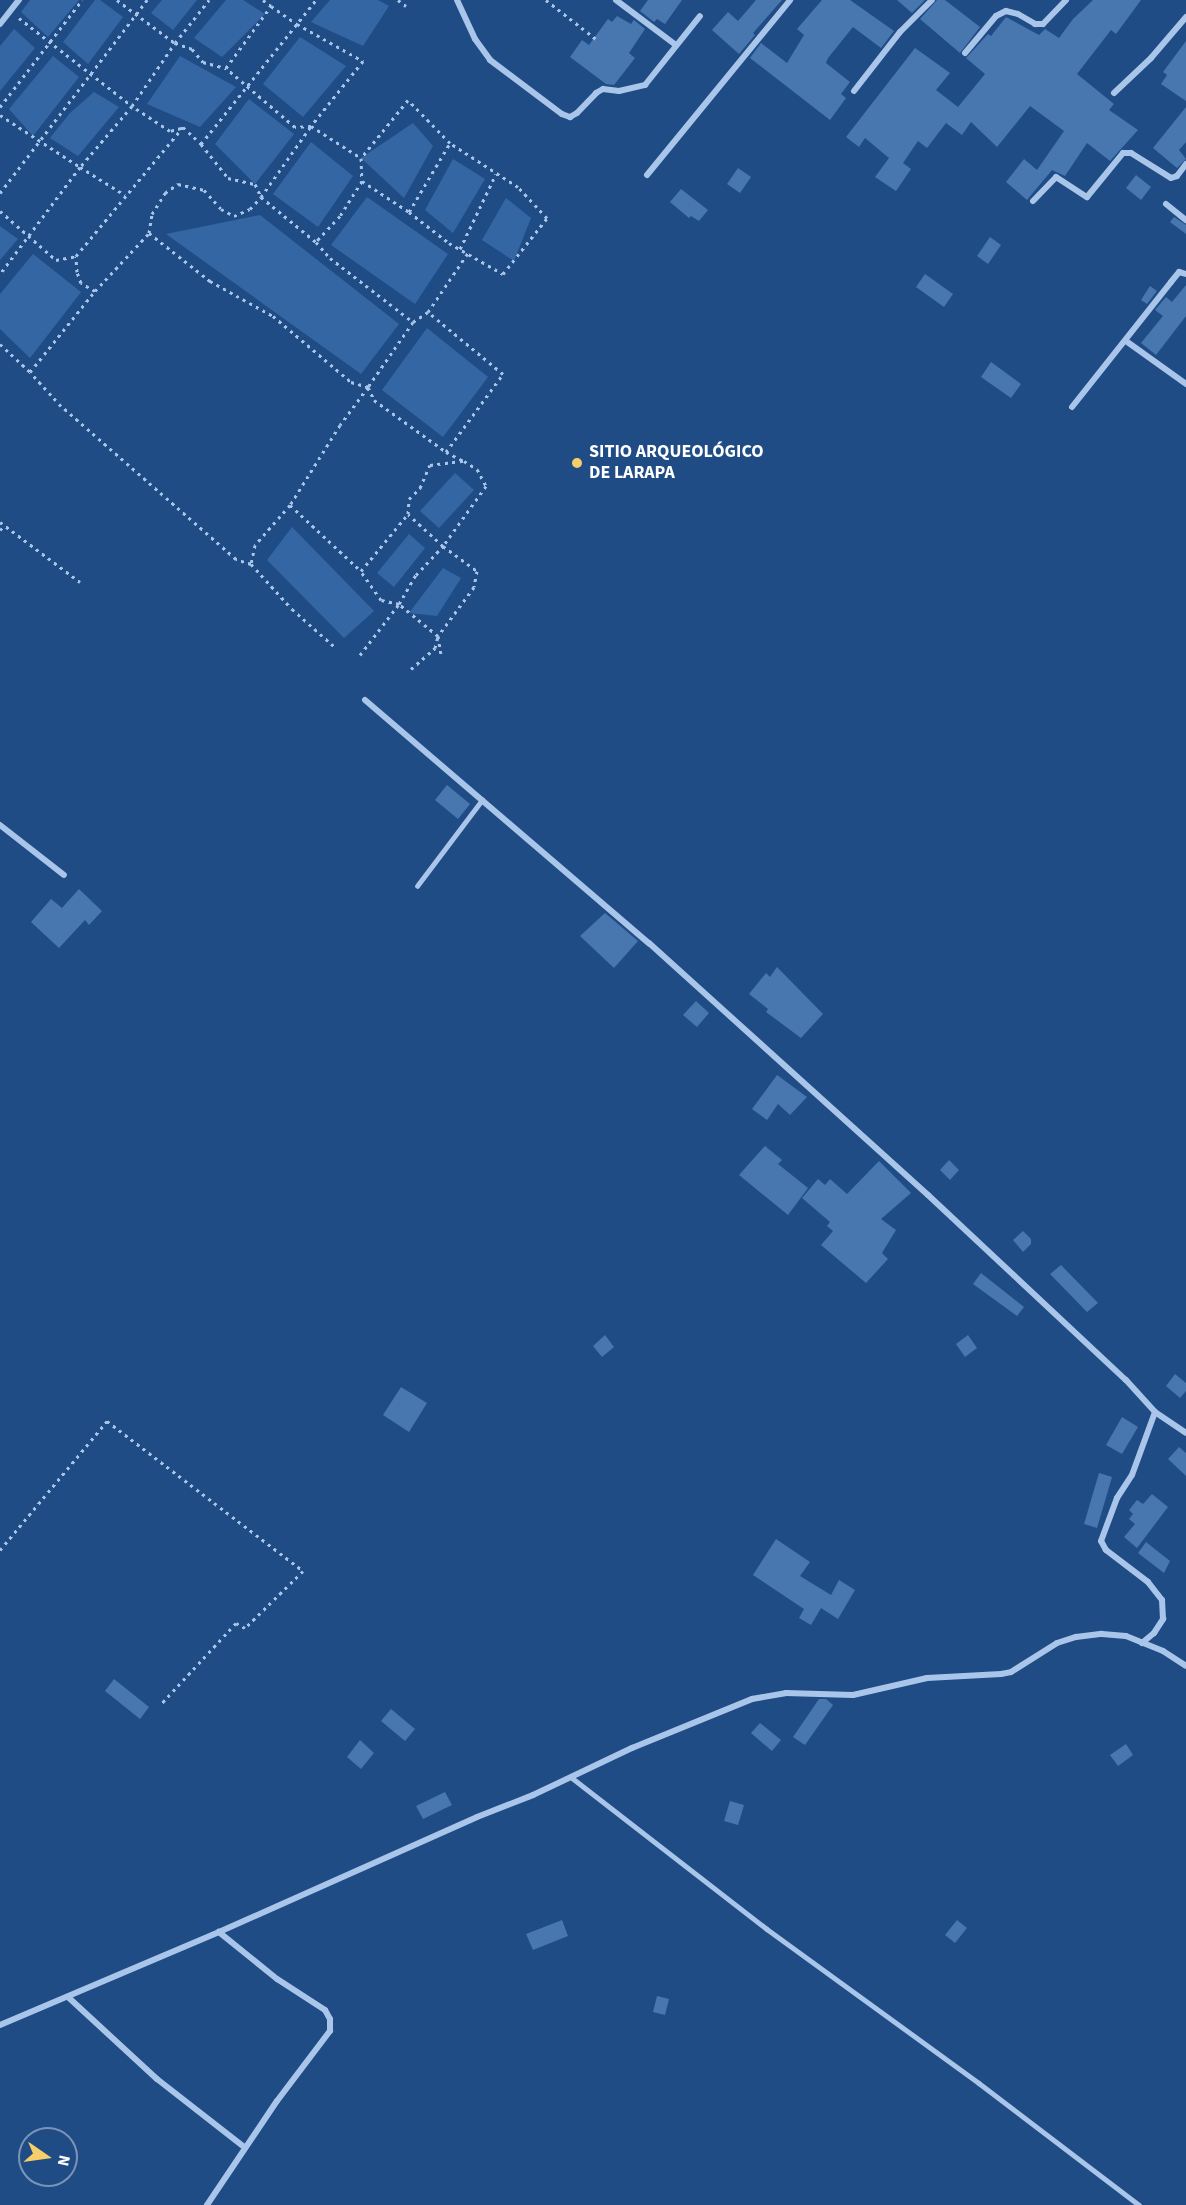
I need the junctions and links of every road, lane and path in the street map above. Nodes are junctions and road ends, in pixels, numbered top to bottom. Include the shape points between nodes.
1 (19, 0) edge
2 (82, 0) edge
3 (117, 0) edge
4 (147, 0) edge
5 (209, 0) edge
6 (263, 0) edge
7 (316, 0) edge
8 (398, 0) edge
9 (457, 0) edge
10 (546, 0) edge
11 (616, 0) edge
12 (790, 0) edge
13 (932, 0) edge
14 (1066, 0) edge
15 (271, 6) junction
16 (406, 6) dead end
17 (10, 11) junction
18 (136, 15) junction
19 (700, 16) dead end
20 (1186, 17) edge
21 (0, 24) edge
22 (297, 24) junction
23 (596, 39) dead end
24 (51, 41) junction
25 (175, 43) junction
26 (676, 45) junction
27 (965, 53) dead end
28 (226, 68) junction
29 (89, 75) junction
30 (247, 86) junction
31 (854, 91) dead end
32 (1114, 93) dead end
33 (132, 106) junction
34 (0, 107) edge
35 (0, 115) edge
36 (311, 126) junction
37 (183, 127) junction
38 (39, 140) junction
39 (450, 143) junction
40 (201, 144) junction
41 (361, 158) junction
42 (1186, 165) edge
43 (80, 167) junction
44 (496, 174) junction
45 (647, 175) dead end
46 (362, 181) junction
47 (0, 193) edge
48 (125, 195) junction
49 (261, 197) junction
50 (1033, 201) dead end
51 (1166, 204) dead end
52 (0, 212) edge
53 (409, 212) junction
54 (1186, 220) edge
55 (149, 232) junction
56 (29, 237) junction
57 (316, 242) junction
58 (460, 249) junction
59 (468, 253) junction
60 (76, 256) junction
61 (0, 274) edge
62 (1186, 274) edge
63 (95, 291) junction
64 (428, 312) junction
65 (413, 322) junction
66 (1126, 341) junction
67 (0, 344) edge
68 (30, 372) junction
69 (1186, 384) edge
70 (368, 387) junction
71 (1072, 407) dead end
72 (446, 452) junction
73 (464, 461) junction
74 (290, 505) junction
75 (408, 514) junction
76 (0, 522) edge
77 (5, 525) junction
78 (0, 530) edge
79 (443, 546) junction
80 (251, 564) junction
81 (361, 571) junction
82 (80, 582) dead end
83 (399, 604) junction
84 (438, 636) junction
85 (335, 647) dead end
86 (360, 655) dead end
87 (441, 655) dead end
88 (411, 669) dead end
89 (365, 700) dead end
90 (482, 800) junction
91 (0, 825) edge
92 (64, 875) dead end
93 (417, 886) dead end
94 (1155, 1413) junction
95 (1186, 1433) edge
96 (0, 1550) edge
97 (1142, 1642) junction
98 (1186, 1666) edge
99 (162, 1703) dead end
100 (571, 1777) junction
101 (219, 1932) junction
102 (68, 1997) junction
103 (0, 2025) edge
104 (244, 2147) junction
105 (207, 2205) edge
106 (1139, 2205) edge

1 - 17 street
2 - 24 path
3 - 18 path
4 - 18 path
5 - 25 path
6 - 15 path
7 - 22 path
8 - 16 path
9 - 26 street via 490,60 570,117 603,89 619,91 645,85
10 - 23 path
11 - 26 street
12 - 45 street
13 - 31 street via 900,32
14 - 27 street via 1043,24 1018,14 1006,12 996,16
15 - 22 path
15 - 28 path
17 - 21 street
17 - 24 path
18 - 25 path
18 - 29 path
19 - 26 street
20 - 32 street
22 - 30 path
22 - 36 path via 363,61
24 - 29 path
24 - 34 path
25 - 28 path via 192,49 203,62
25 - 33 path
28 - 30 path
29 - 33 path
29 - 38 path
30 - 36 path via 295,127
30 - 40 path
33 - 37 path via 170,131
33 - 43 path
35 - 38 path
36 - 41 path
36 - 49 path
37 - 40 path
37 - 48 path
38 - 43 path
38 - 47 path
39 - 41 path via 408,100
39 - 44 path
39 - 53 path
40 - 49 path via 228,178 255,184
41 - 46 path
42 - 50 street via 1171,178 1131,153 1123,153 1087,197 1056,177
43 - 48 path
43 - 56 path
44 - 58 path
44 - 59 path via 518,188 547,218 503,274
46 - 53 path
46 - 57 path via 340,216
48 - 60 path
49 - 55 path via 234,216 221,209 204,190 178,184 165,193 152,214
49 - 57 path
51 - 54 street
52 - 56 path
53 - 58 path
55 - 63 path
55 - 70 path via 210,281 273,316 351,382
56 - 60 path via 56,260
56 - 61 path
57 - 65 path via 330,258
58 - 59 path
59 - 64 path
60 - 63 path via 81,283
62 - 66 street via 1179,272
63 - 68 path
64 - 65 path
64 - 72 path via 503,374
65 - 70 path
66 - 69 street
66 - 71 street
67 - 68 path
68 - 80 path via 61,406 236,559
70 - 72 path via 374,400
70 - 74 path
72 - 73 path
73 - 75 path via 430,465 420,488 409,499
73 - 79 path via 477,469 486,486
74 - 80 path via 255,545
74 - 81 path
75 - 79 path
75 - 81 path
76 - 77 path
77 - 78 path
77 - 82 path
79 - 83 path via 416,575
79 - 84 path via 477,571 474,587
80 - 85 path via 292,609
81 - 83 path via 381,600
83 - 84 path
83 - 86 path
84 - 87 path
84 - 88 path via 435,648
89 - 90 street
90 - 93 lane
90 - 94 street via 650,943 928,1195 1126,1380
91 - 92 street
94 - 95 street
94 - 97 street via 1101,1541 1106,1550 1148,1582 1162,1600 1163,1619
96 - 99 path via 107,1421 303,1571 245,1628 236,1623
97 - 98 street
97 - 100 street via 1126,1636 1076,1637 1057,1643 1011,1672 1001,1674 927,1678 853,1695 767,1695 726,1708
100 - 101 street
100 - 106 lane via 767,1929
101 - 102 street
101 - 104 street via 277,1979 325,2010 330,2019 330,2031
102 - 103 street
102 - 104 street via 158,2079
104 - 105 street

